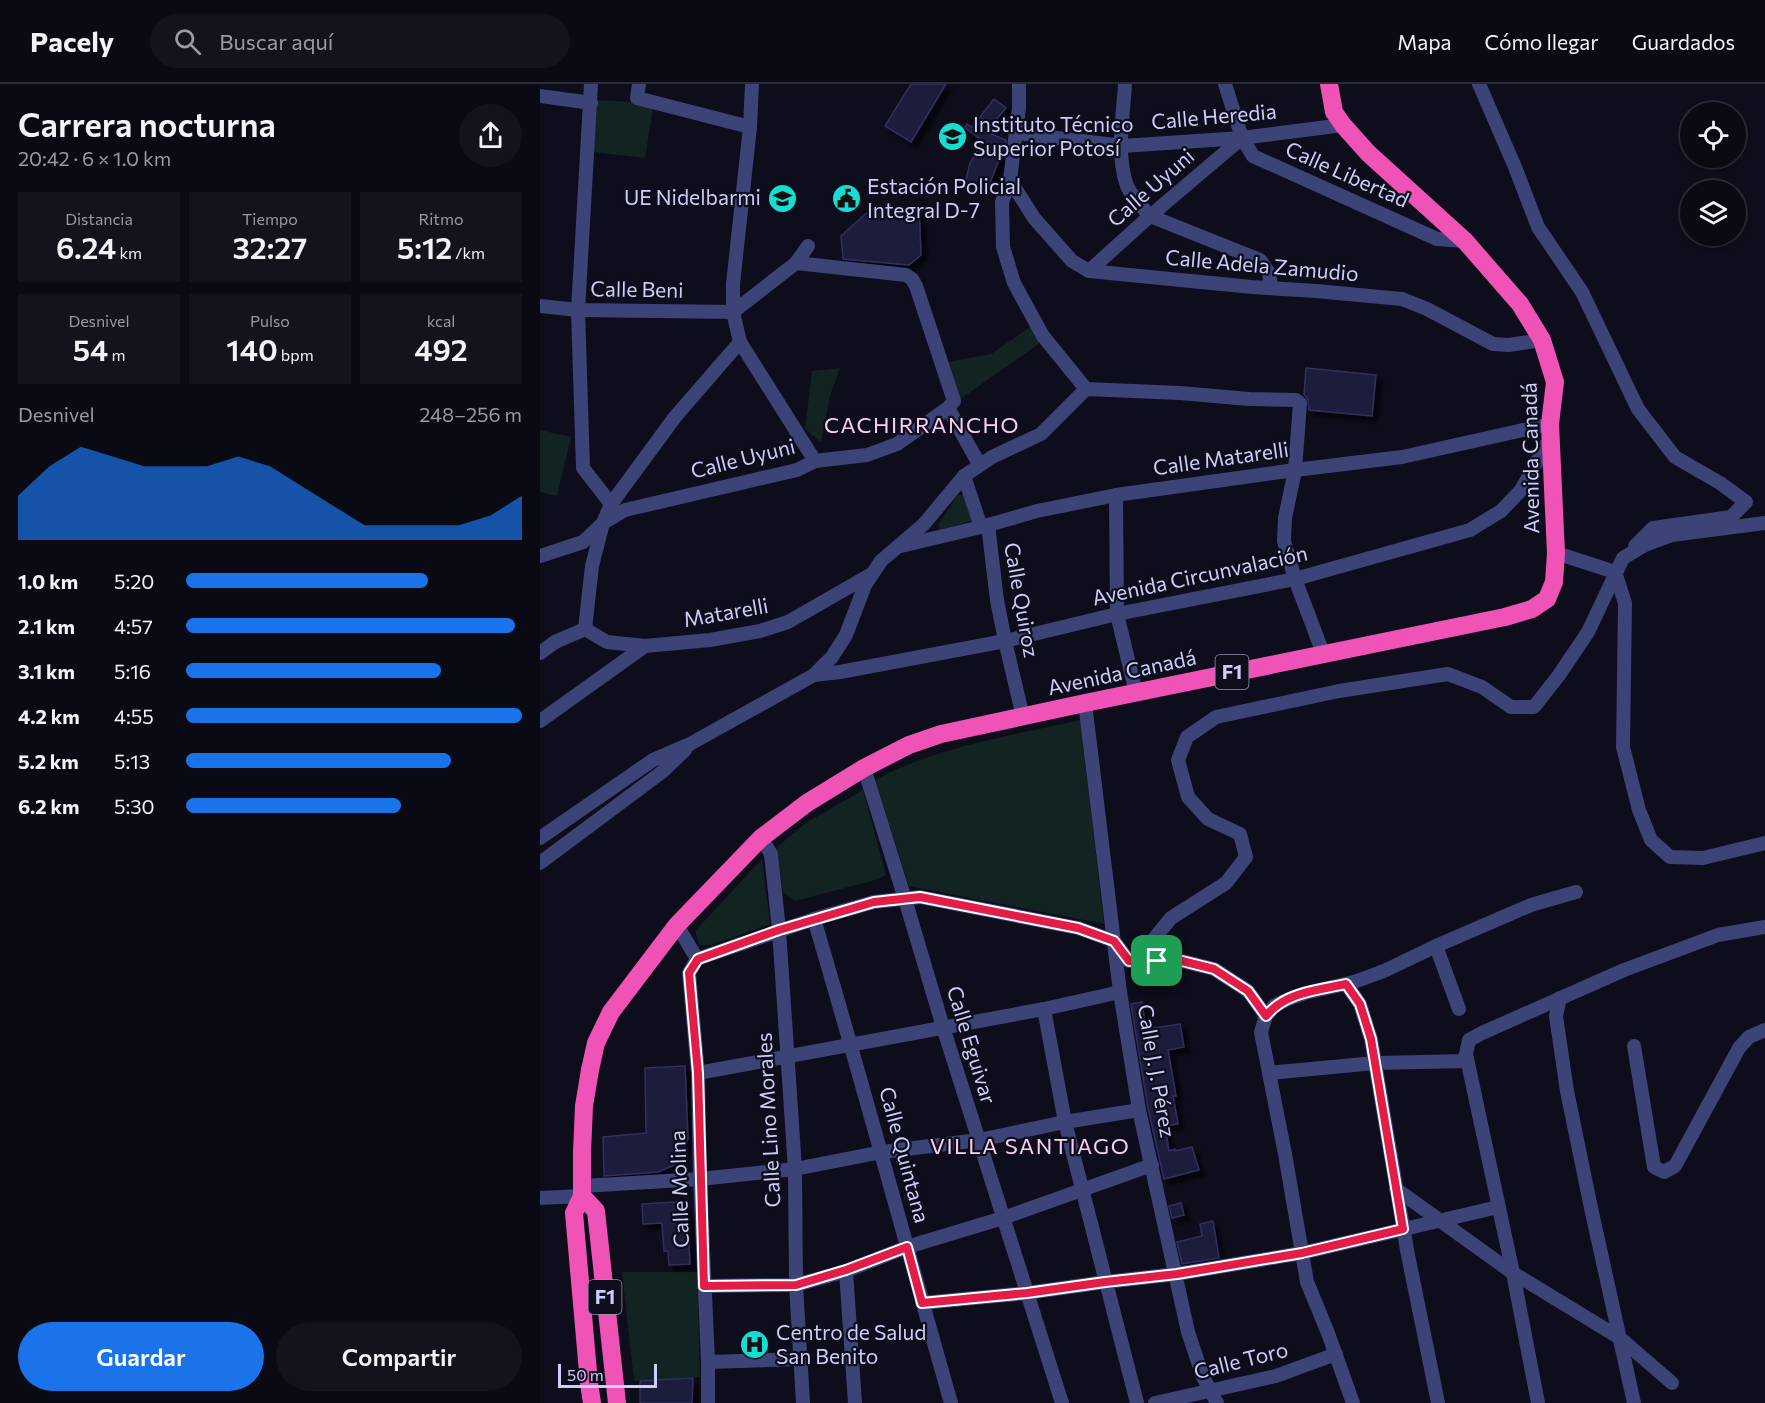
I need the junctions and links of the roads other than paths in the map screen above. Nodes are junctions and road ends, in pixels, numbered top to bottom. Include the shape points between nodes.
1 (591, 84) edge
2 (639, 84) edge
3 (752, 84) edge
4 (1019, 84) edge
5 (1125, 84) edge
6 (1225, 84) edge
7 (1329, 84) edge
8 (1479, 84) edge
9 (540, 96) edge
10 (591, 103) junction
11 (1343, 125) junction
12 (750, 127) junction
13 (1017, 134) junction
14 (1242, 138) junction
15 (1122, 146) junction
16 (1010, 180) junction
17 (1150, 216) junction
18 (1465, 241) junction
19 (807, 246) dead end
20 (796, 263) junction
21 (1089, 271) junction
22 (1271, 288) junction
23 (540, 306) edge
24 (578, 310) junction
25 (733, 312) junction
26 (1542, 340) junction
27 (740, 342) junction
28 (1086, 389) junction
29 (951, 405) junction
30 (1550, 431) junction
31 (815, 461) junction
32 (979, 464) junction
33 (1295, 470) junction
34 (964, 476) junction
35 (1116, 495) junction
36 (611, 504) junction
37 (603, 523) junction
38 (1765, 523) edge
39 (984, 526) junction
40 (899, 546) junction
41 (1556, 553) junction
42 (540, 556) edge
43 (1623, 558) junction
44 (1615, 572) junction
45 (873, 573) junction
46 (1295, 579) junction
47 (1118, 614) junction
48 (585, 629) junction
49 (1005, 640) junction
50 (645, 646) junction
51 (540, 653) edge
52 (1323, 653) junction
53 (814, 675) junction
54 (1136, 693) junction
55 (1085, 703) junction
56 (1023, 717) junction
57 (540, 721) edge
58 (690, 744) junction
59 (864, 768) junction
60 (540, 838) edge
61 (761, 838) junction
62 (1765, 843) edge
63 (540, 863) edge
64 (1576, 892) dead end
65 (905, 899) junction
66 (814, 919) junction
67 (677, 925) junction
68 (1765, 927) edge
69 (779, 930) junction
70 (1114, 941) junction
71 (1436, 946) junction
72 (698, 959) junction
73 (1157, 961) junction
74 (1346, 984) junction
75 (1120, 993) junction
76 (1560, 998) junction
77 (1044, 1009) junction
78 (1459, 1009) dead end
79 (1266, 1016) junction
80 (943, 1027) junction
81 (1765, 1030) edge
82 (852, 1044) junction
83 (1634, 1046) dead end
84 (788, 1055) junction
85 (1467, 1061) junction
86 (1375, 1063) junction
87 (698, 1073) junction
88 (1269, 1073) junction
89 (1139, 1110) junction
90 (1065, 1122) junction
91 (979, 1140) junction
92 (882, 1152) junction
93 (1152, 1166) junction
94 (795, 1169) junction
95 (700, 1179) junction
96 (1396, 1189) junction
97 (1082, 1190) junction
98 (582, 1191) junction
99 (540, 1198) edge
100 (1498, 1207) junction
101 (1003, 1218) junction
102 (1440, 1221) junction
103 (1403, 1229) junction
104 (907, 1247) junction
105 (1302, 1253) junction
106 (846, 1270) junction
107 (1513, 1273) junction
108 (1177, 1274) junction
109 (1105, 1282) junction
110 (796, 1285) junction
111 (704, 1286) junction
112 (1027, 1293) junction
113 (922, 1303) junction
114 (1620, 1338) junction
115 (1336, 1354) junction
116 (800, 1359) junction
117 (708, 1362) junction
118 (1672, 1383) dead end
119 (1214, 1397) edge
120 (592, 1403) edge
121 (617, 1403) edge
122 (708, 1403) edge
123 (803, 1403) edge
124 (855, 1403) edge
125 (951, 1403) edge
126 (1062, 1403) edge
127 (1137, 1403) edge
128 (1155, 1403) edge
129 (1353, 1403) edge
130 (1438, 1403) edge
131 (1538, 1403) edge
132 (1634, 1403) edge

1 - 10 street
2 - 12 street via 637,98
3 - 12 street
4 - 13 street
5 - 15 street
6 - 14 street, Calle Libertad
7 - 11 highway, Avenida Canadá / F1 via 1334,112
8 - 43 street via 1538,227 1582,292 1638,409 1675,457 1746,502 1731,517 1653,528
9 - 10 street
10 - 24 street
11 - 14 street, Calle Heredia
11 - 18 highway, Avenida Canadá / F1 via 1368,153
12 - 25 street
13 - 15 street, Calle Heredia
13 - 16 street
14 - 15 street, Calle Heredia
14 - 17 street, Calle Uyuni
14 - 18 street, Calle Libertad via 1253,156 1437,239
15 - 17 street via 1128,188
16 - 21 street via 1034,218 1072,261
16 - 28 street via 1002,202 1003,247 1014,283 1042,336
17 - 21 street, Calle Uyuni
17 - 22 street via 1260,260 1269,273
18 - 26 highway, Avenida Canadá / F1 via 1520,304
19 - 20 street
20 - 25 street
20 - 29 street via 906,275 912,279
21 - 22 street, Calle Adela Zamudio
22 - 26 street, Calle Adela Zamudio via 1402,299 1493,344
23 - 24 street, Calle Beni
24 - 25 street, Calle Beni
24 - 36 street via 583,468
25 - 27 street
26 - 30 highway, Avenida Canadá / F1 via 1555,382
27 - 31 street
27 - 36 street via 675,417
28 - 32 street via 1041,434
28 - 33 street via 1296,400 1300,403
29 - 31 street, Calle Uyuni via 897,444 867,455
29 - 32 street
30 - 33 street, Calle Matarelli via 1402,457
30 - 41 highway, Avenida Canadá / F1
30 - 46 street, Avenida Circunvalación via 1521,490 1501,511 1470,530
31 - 37 street, Calle Uyuni via 798,470 625,510
32 - 34 street
33 - 35 street, Calle Matarelli
33 - 46 street via 1284,541
34 - 39 street, Calle Quiroz
34 - 40 street via 924,524
35 - 39 street, Calle Matarelli
35 - 47 street
36 - 37 street
37 - 42 street, Calle Uyuni via 583,542
37 - 48 street via 592,566
38 - 43 street via 1672,536
39 - 40 street, Calle Matarelli
39 - 49 street, Calle Quiroz
40 - 45 street
41 - 44 street
41 - 52 highway, Avenida Canadá / F1 via 1554,582 1547,599 1532,609
43 - 44 street
44 - 62 street via 1625,603 1623,747 1639,810 1652,840 1670,857 1703,858
44 - 73 street via 1588,632 1534,707 1511,707 1482,687 1448,674 1339,691 1216,717 1187,737 1178,760 1188,797 1208,819 1240,834 1246,857 1226,883 1171,918 1154,940
45 - 50 street, Matarelli via 788,622 760,632
45 - 53 street via 846,635
46 - 47 street, Avenida Circunvalación
46 - 52 street
47 - 49 street, Avenida Circunvalación
47 - 54 street
48 - 50 street, Matarelli via 607,642
48 - 51 street
49 - 53 street, Avenida Circunvalación
49 - 56 street, Calle Quiroz
50 - 57 street
52 - 54 highway, Avenida Canadá / F1
53 - 58 street
54 - 55 highway, Avenida Canadá / F1
55 - 56 highway, Avenida Canadá / F1
55 - 70 street, Calle J. J. Pérez
56 - 59 highway, Avenida Canadá / F1 via 941,734
58 - 60 street via 653,760
58 - 63 street via 662,772
59 - 61 highway, Avenida Canadá / F1 via 807,803
59 - 65 street, Calle Eguivar
61 - 67 highway, Avenida Canadá / F1
61 - 69 street, Calle Lino Morales via 771,854
64 - 71 street via 1531,905
65 - 66 street via 874,902
65 - 70 street via 920,897 1078,928
65 - 80 street, Calle Eguivar
66 - 69 street
66 - 82 street, Calle Quintana
67 - 72 street
67 - 98 highway, Avenida Canadá / F1 via 611,1012 596,1043 584,1106
68 - 76 street via 1718,935
69 - 72 street
69 - 84 street, Calle Lino Morales
70 - 73 street via 1129,961
70 - 75 street, Calle J. J. Pérez
71 - 74 street
71 - 78 street
72 - 87 street, Calle Molina via 689,973
73 - 79 street via 1178,960 1214,969 1248,991
74 - 79 street via 1286,1000
74 - 86 street via 1360,1004
75 - 77 street
75 - 89 street, Calle J. J. Pérez
76 - 85 street via 1469,1040
76 - 114 street via 1556,1016 1567,1091
77 - 80 street
77 - 90 street
79 - 88 street via 1261,1032
80 - 82 street
80 - 91 street, Calle Eguivar
81 - 83 street via 1749,1037 1739,1048 1675,1166 1664,1172 1654,1167
82 - 84 street
82 - 92 street, Calle Quintana
84 - 87 street
84 - 94 street, Calle Lino Morales
85 - 86 street
85 - 100 street
86 - 88 street
86 - 96 street
87 - 95 street, Calle Molina
88 - 105 street
89 - 90 street
89 - 93 street, Calle J. J. Pérez
90 - 91 street
90 - 97 street
91 - 92 street
91 - 101 street, Calle Eguivar
92 - 94 street
92 - 104 street, Calle Quintana
93 - 97 street
93 - 108 street, Calle J. J. Pérez
94 - 95 street
94 - 110 street, Calle Lino Morales
95 - 98 street
95 - 111 street, Calle Molina
96 - 102 street
96 - 103 street
97 - 101 street
97 - 109 street
98 - 99 street
98 - 120 highway, Avenida Canadá / F1 via 574,1213
98 - 121 highway, F1 via 596,1211
100 - 102 street
100 - 107 street
101 - 104 street
101 - 112 street, Calle Eguivar
102 - 103 street
102 - 107 street
103 - 105 street
103 - 130 street
104 - 106 street
104 - 113 street, Calle Quintana
105 - 108 street
105 - 115 street via 1307,1282
106 - 110 street
106 - 124 street
107 - 114 street
107 - 131 street
108 - 109 street
108 - 119 street, Calle J. J. Pérez via 1188,1332
109 - 112 street
109 - 127 street
110 - 111 street
110 - 116 street, Calle Lino Morales
111 - 117 street, Calle Molina
112 - 113 street
112 - 126 street, Calle Eguivar
113 - 125 street, Calle Quintana
114 - 118 street
114 - 132 street
115 - 119 street, Calle Toro
115 - 129 street
116 - 117 street
116 - 123 street, Calle Lino Morales
117 - 122 street, Calle Molina
119 - 128 street, Calle Toro

